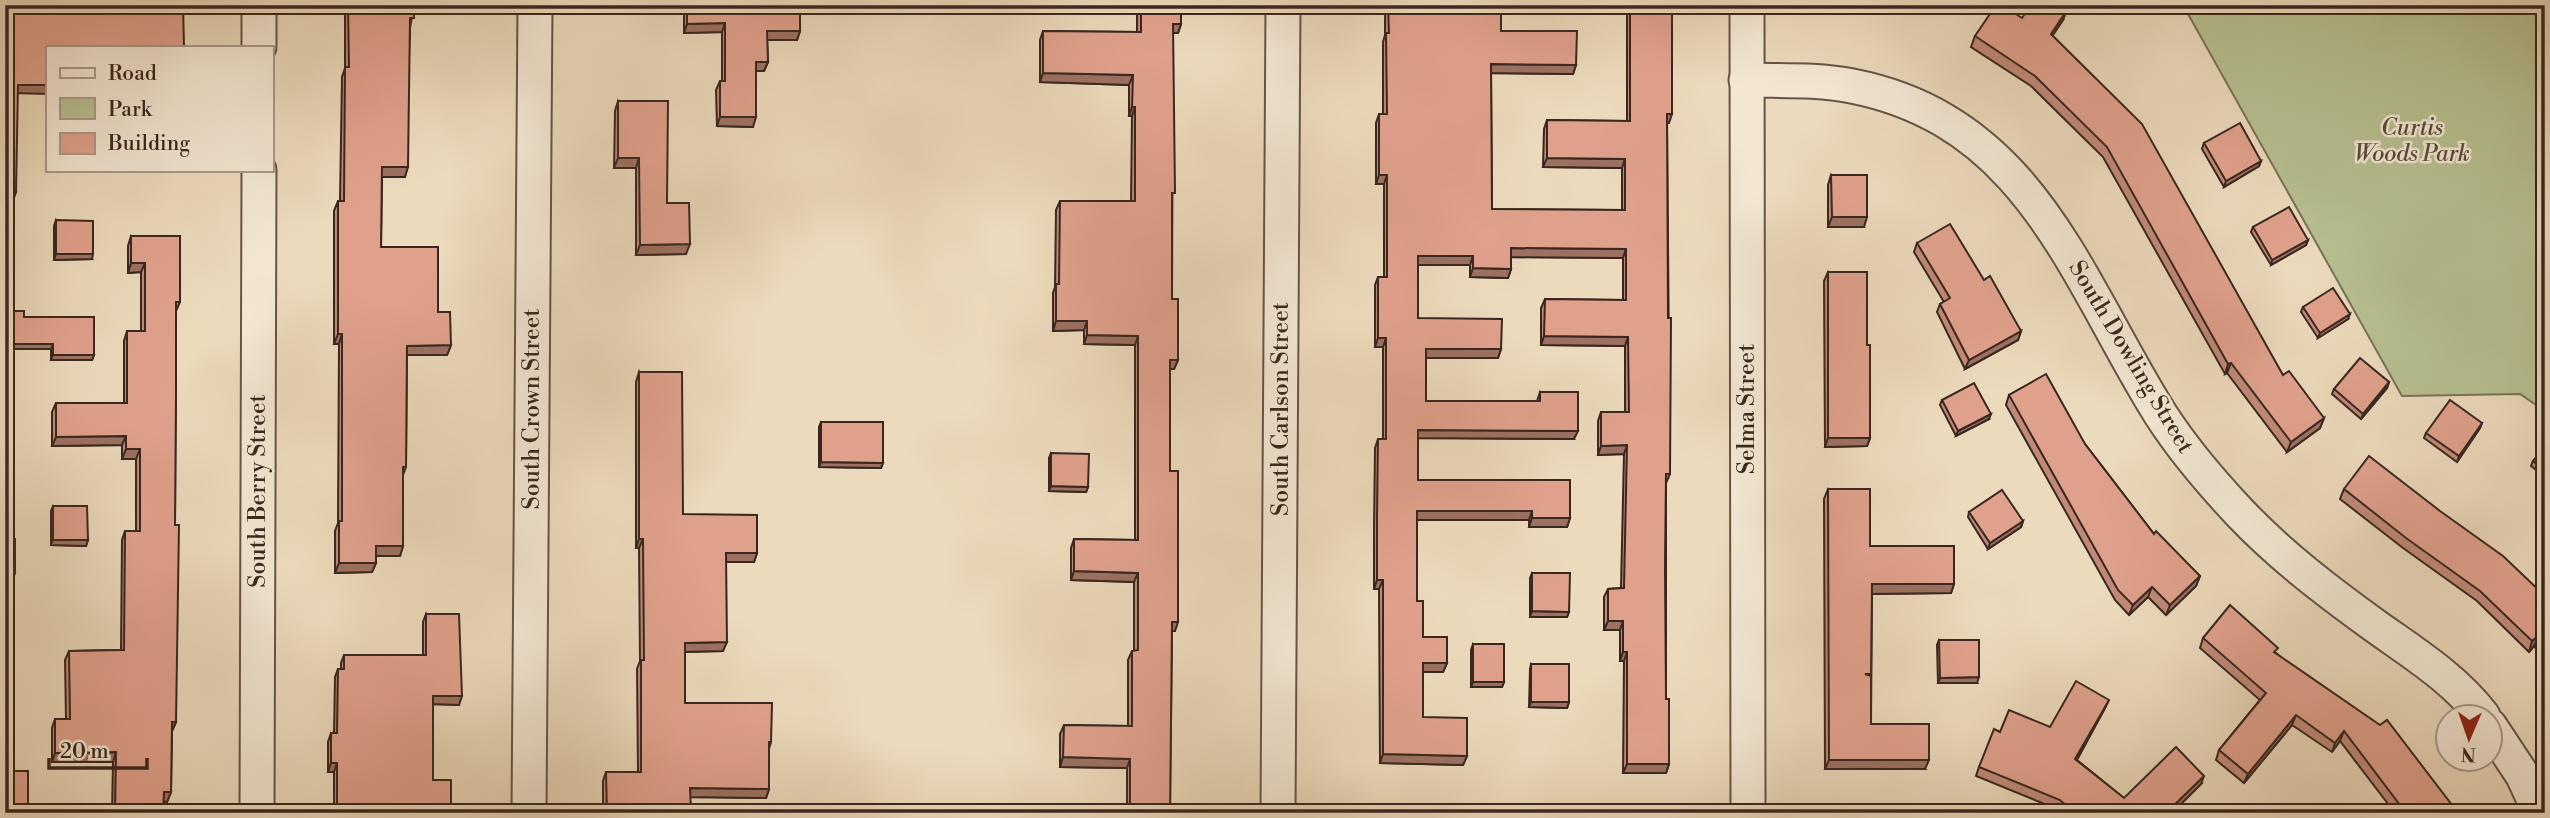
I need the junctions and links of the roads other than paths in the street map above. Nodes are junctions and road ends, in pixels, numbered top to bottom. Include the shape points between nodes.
1 (259, 5) edge
2 (535, 5) edge
3 (1283, 5) edge
4 (1747, 5) edge
5 (259, 46) edge
6 (1746, 80) junction
7 (258, 172) edge
8 (2470, 702) edge
9 (2504, 747) edge
10 (257, 813) edge
11 (529, 813) edge
12 (1278, 813) edge
13 (1748, 813) edge
14 (2540, 813) edge

1 - 5 street
2 - 11 street, South Crown Street
3 - 12 street, South Carlson Street
4 - 6 street, Selma Street
6 - 8 street, South Dowling Street via 1818,82 1884,94 1945,120 1991,154 2049,220 2154,404 2211,481 2295,566 2448,678
6 - 13 street, Selma Street
7 - 10 street, South Berry Street
9 - 14 street via 2524,776

